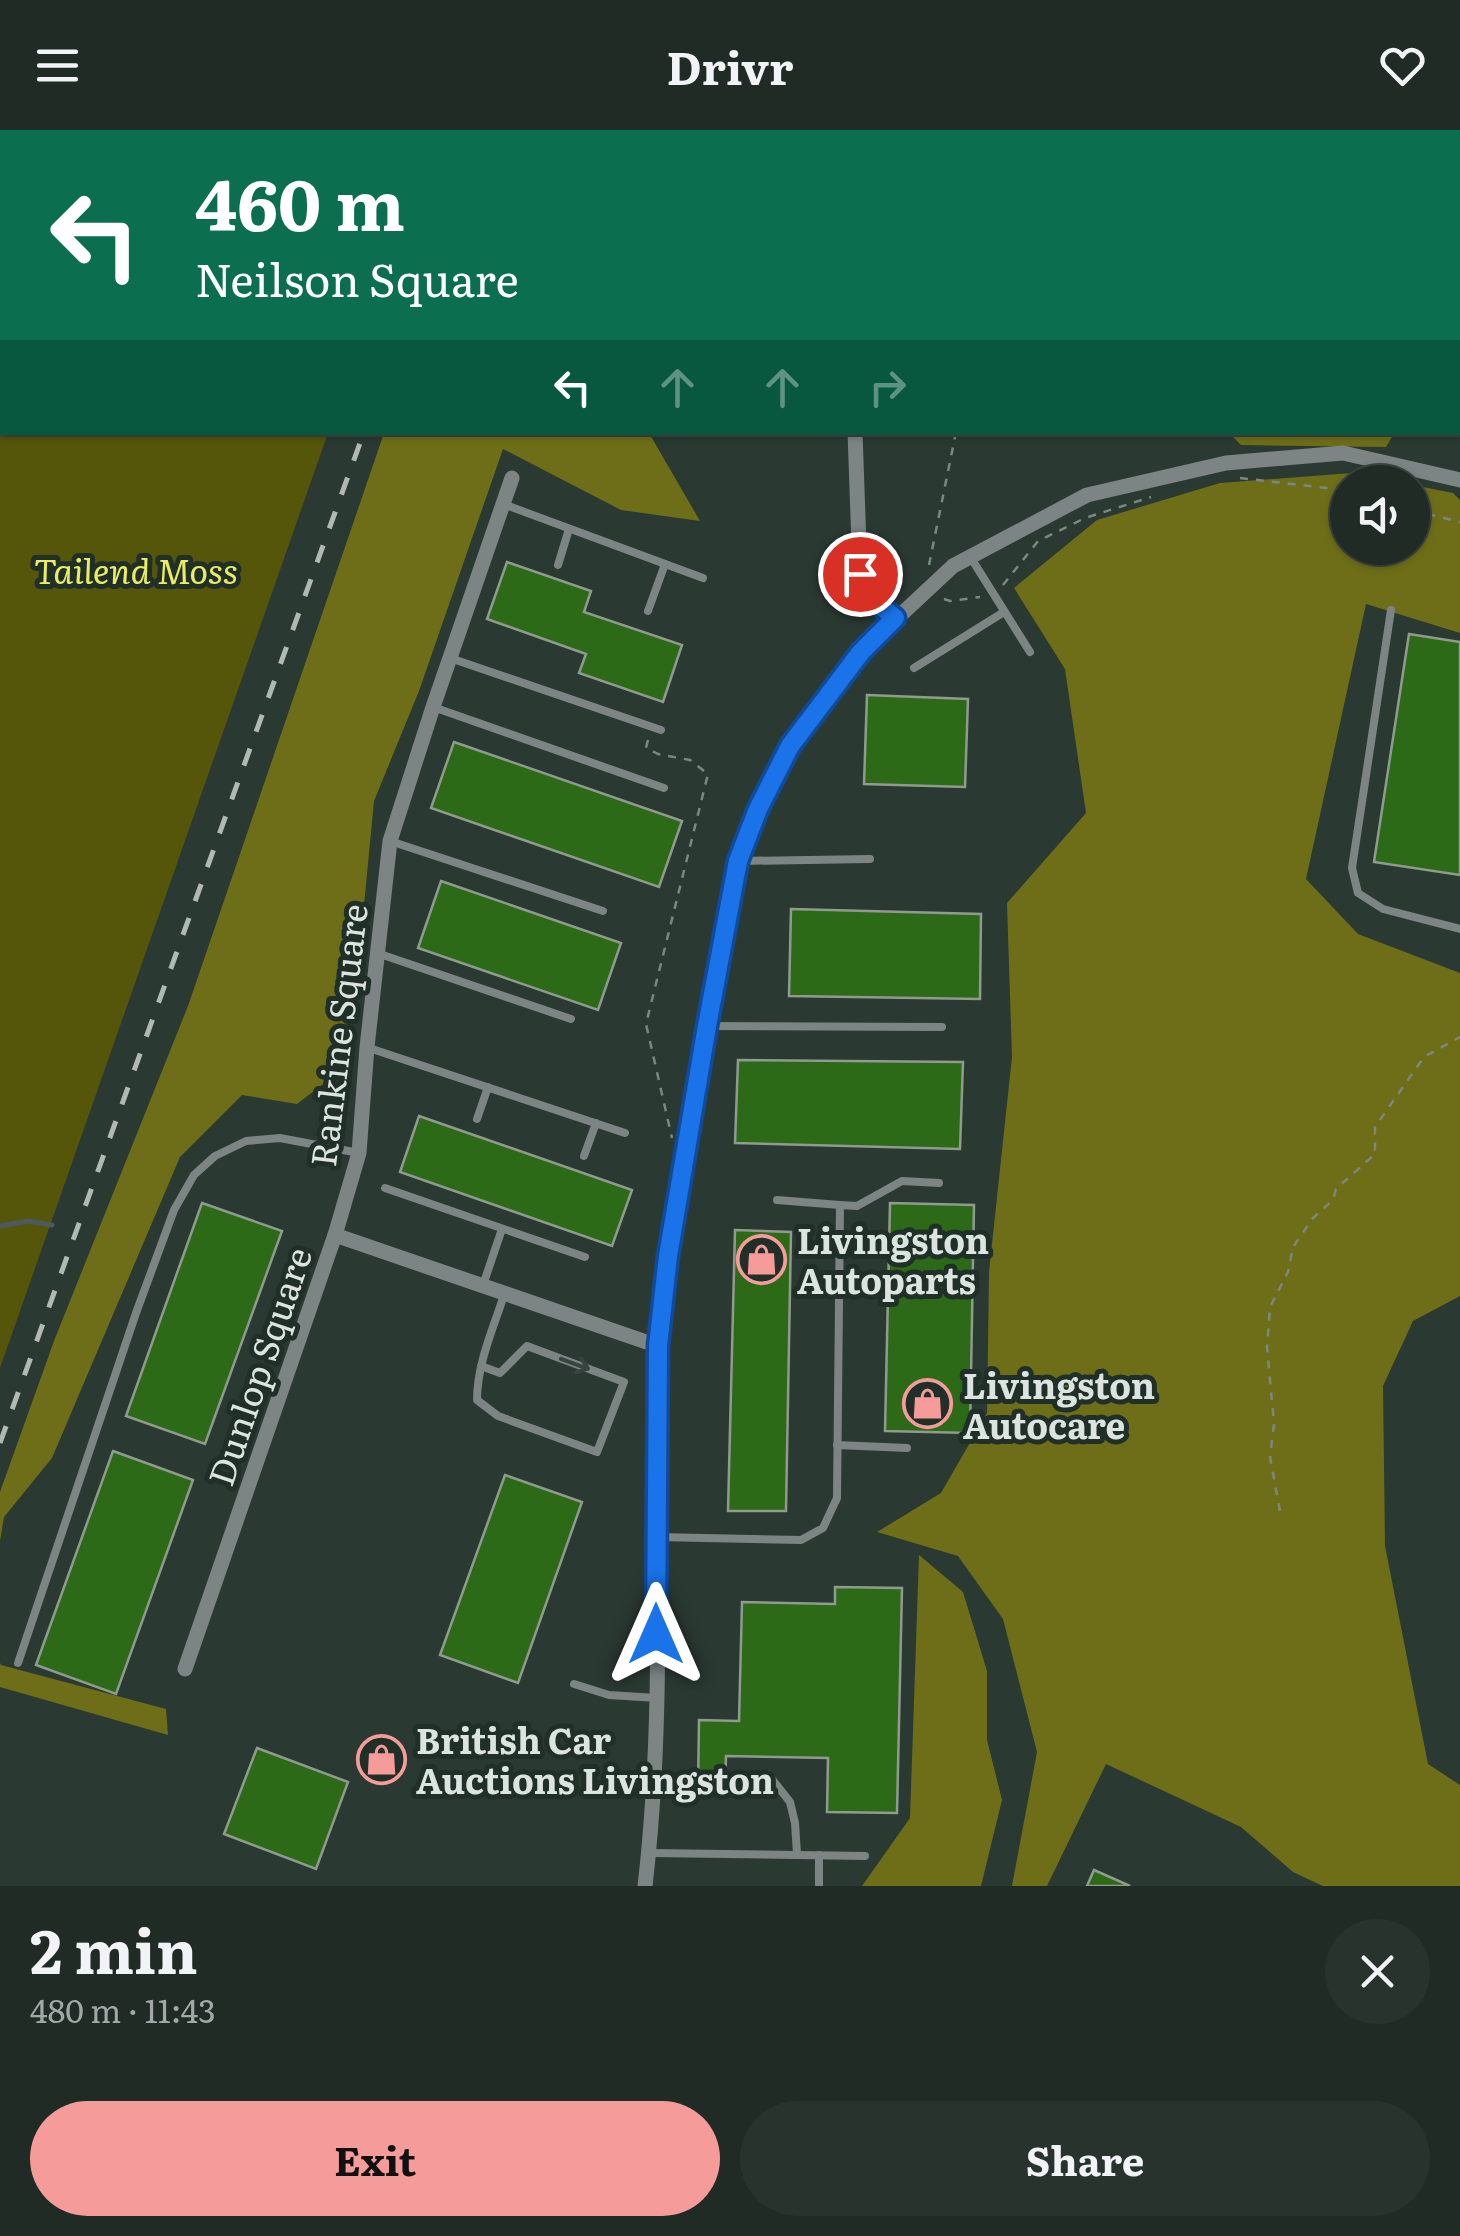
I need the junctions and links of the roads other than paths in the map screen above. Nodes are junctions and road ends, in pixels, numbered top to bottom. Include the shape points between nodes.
1 (855, 435) edge
2 (512, 478) dead end
3 (1460, 480) edge
4 (503, 504) junction
5 (569, 529) junction
6 (970, 558) junction
7 (558, 564) dead end
8 (665, 564) junction
9 (703, 578) dead end
10 (1390, 610) dead end
11 (648, 611) dead end
12 (1004, 612) junction
13 (895, 618) junction
14 (1030, 652) dead end
15 (450, 658) junction
16 (914, 668) dead end
17 (433, 707) junction
18 (656, 728) road end
19 (664, 788) dead end
20 (390, 841) junction
21 (870, 858) dead end
22 (738, 861) junction
23 (603, 911) dead end
24 (1460, 929) edge
25 (377, 953) junction
26 (571, 1019) dead end
27 (707, 1026) junction
28 (942, 1027) dead end
29 (368, 1047) junction
30 (488, 1088) junction
31 (477, 1119) dead end
32 (596, 1124) junction
33 (626, 1134) dead end
34 (359, 1153) junction
35 (584, 1156) dead end
36 (939, 1182) dead end
37 (385, 1188) dead end
38 (777, 1200) dead end
39 (840, 1205) junction
40 (502, 1229) junction
41 (336, 1234) junction
42 (585, 1258) dead end
43 (483, 1285) junction
44 (506, 1292) junction
45 (658, 1346) junction
46 (481, 1366) junction
47 (837, 1445) junction
48 (907, 1448) dead end
49 (656, 1538) junction
50 (18, 1663) dead end
51 (185, 1669) dead end
52 (574, 1684) dead end
53 (657, 1698) junction
54 (768, 1774) dead end
55 (649, 1854) junction
56 (797, 1854) junction
57 (819, 1855) junction
58 (865, 1856) dead end
59 (645, 1886) edge
60 (819, 1886) edge

1 - 13 street via 860,574 875,601
2 - 4 street, Rankine Square
3 - 6 street via 1342,453 1226,463 1087,495
4 - 5 lane
4 - 15 street, Rankine Square
5 - 7 lane
5 - 8 lane
6 - 12 lane
6 - 13 street
8 - 9 lane
8 - 11 lane
10 - 24 lane via 1352,868 1358,893 1384,910
12 - 14 lane
12 - 16 lane
13 - 22 street via 790,746
15 - 17 street, Rankine Square
15 - 18 lane
17 - 19 lane
17 - 20 street, Rankine Square
20 - 23 lane
20 - 25 street, Rankine Square
21 - 22 lane
22 - 27 street
25 - 26 lane
25 - 29 street, Rankine Square
27 - 28 lane
27 - 45 street
29 - 30 lane
29 - 34 street, Rankine Square
30 - 31 lane
30 - 32 lane
32 - 33 lane
32 - 35 lane
34 - 41 street, Rankine Square
34 - 50 lane via 280,1138 246,1142 214,1156 194,1175 136,1313
36 - 39 lane via 902,1182 857,1206
37 - 40 lane
38 - 39 lane
39 - 47 lane
40 - 42 lane
40 - 43 lane
41 - 43 street, Dunlop Square
41 - 51 street, Dunlop Square
43 - 44 street, Dunlop Square
44 - 45 street, Dunlop Square
44 - 46 lane
45 - 49 street
46 -> 46 lane via 500,1373 527,1346 624,1382 597,1452 498,1416 477,1400
47 - 48 lane
47 - 49 lane via 837,1498 823,1528 800,1540
49 - 53 street
52 - 53 lane via 608,1695
53 - 55 street
54 - 56 lane via 790,1802
55 - 56 lane
55 - 59 street
56 - 57 lane
57 - 58 lane
57 - 60 lane

